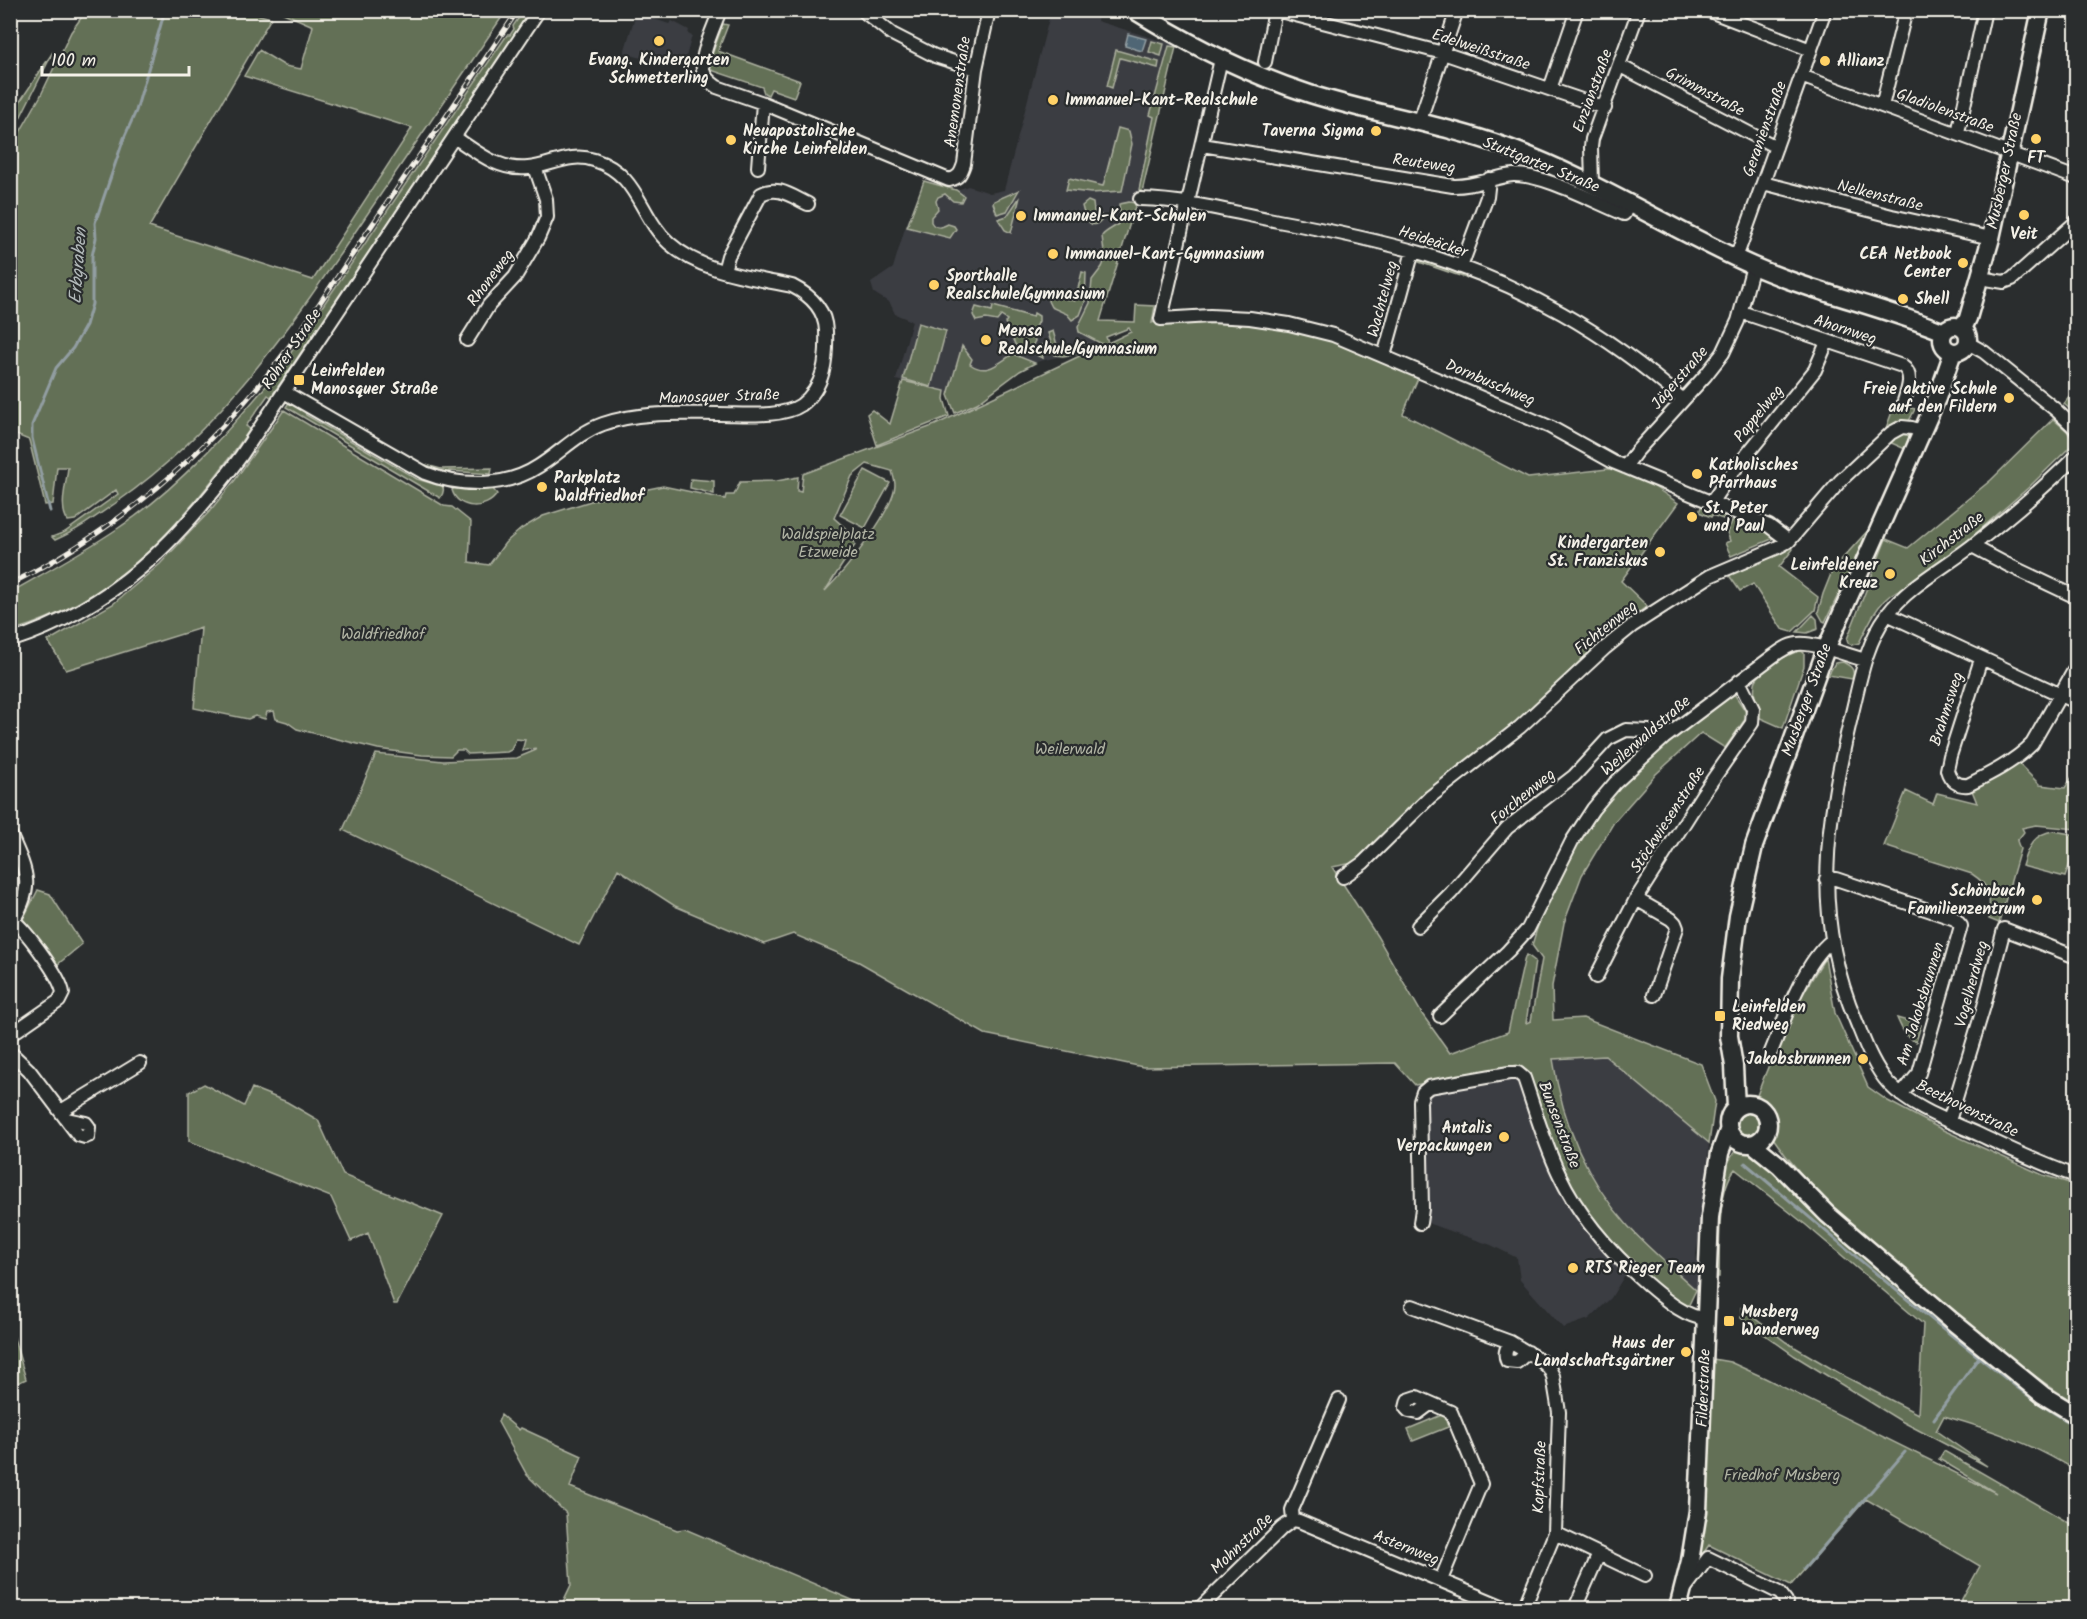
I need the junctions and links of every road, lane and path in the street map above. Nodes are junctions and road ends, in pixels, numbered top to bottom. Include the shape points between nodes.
1 (539, 10) edge
2 (720, 10) edge
3 (862, 10) edge
4 (989, 10) edge
5 (1134, 10) edge
6 (1276, 10) edge
7 (1457, 10) edge
8 (1577, 10) edge
9 (1639, 10) edge
10 (1707, 10) edge
11 (1825, 10) edge
12 (1906, 10) edge
13 (1986, 10) edge
14 (2041, 10) edge
15 (1723, 13) edge
16 (1811, 50) junction
17 (1443, 53) junction
18 (1221, 59) junction
19 (1265, 62) dead end
20 (1620, 66) junction
21 (976, 69) junction
22 (1801, 76) junction
23 (1550, 89) junction
24 (763, 103) junction
25 (1882, 106) junction
26 (1605, 108) junction
27 (1419, 123) junction
28 (1958, 133) junction
29 (454, 137) junction
30 (1202, 145) junction
31 (1776, 147) junction
32 (2009, 152) junction
33 (535, 167) junction
34 (758, 167) dead end
35 (2076, 178) edge
36 (1489, 179) junction
37 (1763, 183) junction
38 (1592, 184) junction
39 (1140, 200) dead end
40 (1629, 202) junction
41 (1188, 203) junction
42 (808, 204) dead end
43 (2076, 222) edge
44 (1991, 238) junction
45 (1413, 251) junction
46 (1736, 258) junction
47 (1754, 266) junction
48 (1461, 267) junction
49 (724, 271) junction
50 (1980, 278) junction
51 (1741, 312) junction
52 (1944, 332) junction
53 (1965, 336) junction
54 (467, 340) dead end
55 (1827, 342) junction
56 (1953, 352) junction
57 (1384, 356) junction
58 (284, 392) junction
59 (1683, 400) junction
60 (1904, 401) dead end
61 (2076, 429) edge
62 (1922, 431) junction
63 (2076, 456) edge
64 (1625, 467) junction
65 (1711, 503) junction
66 (1789, 541) junction
67 (1972, 546) junction
68 (2076, 597) edge
69 (1887, 614) junction
70 (10, 641) edge
71 (1826, 649) junction
72 (1981, 659) junction
73 (1865, 660) junction
74 (2076, 667) edge
75 (1739, 681) junction
76 (2061, 695) junction
77 (2076, 702) edge
78 (1664, 738) junction
79 (10, 834) edge
80 (1343, 877) dead end
81 (1826, 879) junction
82 (1636, 899) junction
83 (12, 924) edge
84 (1418, 926) dead end
85 (1831, 941) junction
86 (2076, 957) edge
87 (1596, 977) dead end
88 (1654, 995) dead end
89 (1440, 1016) dead end
90 (10, 1035) edge
91 (10, 1052) edge
92 (1771, 1052) dead end
93 (140, 1063) dead end
94 (1901, 1095) junction
95 (1744, 1106) junction
96 (1949, 1121) junction
97 (1746, 1138) junction
98 (2076, 1176) edge
99 (1420, 1222) dead end
100 (1412, 1306) dead end
101 (1706, 1319) junction
102 (1510, 1342) junction
103 (1528, 1352) junction
104 (1339, 1400) dead end
105 (1430, 1404) dead end
106 (2076, 1415) edge
107 (1293, 1520) junction
108 (1555, 1533) junction
109 (1599, 1554) junction
110 (1645, 1576) dead end
111 (1441, 1580) junction
112 (1684, 1590) junction
113 (1200, 1608) edge
114 (1506, 1608) edge
115 (1524, 1608) edge
116 (1575, 1608) edge
117 (1678, 1608) edge
118 (1785, 1608) edge

1 - 29 street, Rohrer Straße
2 - 24 street via 705,55 705,75 717,87
3 - 21 street via 892,34 935,56
4 - 21 street, Anemonenstraße
5 - 18 main road, Stuttgarter Straße
6 - 17 street, Edelweißstraße
6 - 19 street
7 - 17 street
8 - 23 street
9 - 20 street, Enzianstraße
10 - 15 street
11 - 16 street, Geranienstraße
12 - 25 street
13 - 28 street
14 - 32 main road, Musberger Straße
15 - 16 street
16 - 22 street, Geranienstraße
17 - 23 street, Edelweißstraße
17 - 27 street
18 - 27 main road, Stuttgarter Straße via 1310,94
18 - 30 street
20 - 26 street, Enzianstraße
20 - 31 street, Grimmstraße
21 - 24 street, Anemonenstraße via 964,164 960,174 949,180
22 - 25 street, Gladiolenstraße
22 - 31 street, Geranienstraße
23 - 26 street, Edelweißstraße
24 - 34 street
25 - 28 street, Gladiolenstraße
26 - 38 street, Enzianstraße via 1591,147
27 - 38 main road, Stuttgarter Straße via 1508,148
28 - 32 street, Gladiolenstraße
29 - 33 street, Manosquer Straße via 501,166
29 - 58 street, Rohrer Straße
30 - 36 street, Reuteweg via 1454,186
30 - 41 street
31 - 37 street, Geranienstraße
32 - 35 street, Gladiolenstraße
32 - 44 main road, Musberger Straße
33 - 49 street, Manosquer Straße via 572,157 598,162 620,174 668,242 696,262
33 - 54 street, Rhoneweg via 546,199 547,217 515,278 489,305
36 - 40 street, Reuteweg via 1533,177 1624,214
36 - 48 street via 1487,197
37 - 44 street, Nelkenstraße
37 - 46 street, Geranienstraße
38 - 40 main road, Stuttgarter Straße
39 - 41 street, Heideäcker
40 - 46 main road, Stuttgarter Straße
41 - 45 street, Heideäcker
41 - 57 street, Dornbuschweg via 1161,319 1233,317 1279,322 1316,330
42 - 49 street via 776,189 760,194
43 - 50 street via 2012,279 2004,282
44 - 50 main road, Musberger Straße
45 - 48 street, Heideäcker
45 - 57 street, Wachtelweg
46 - 47 main road, Stuttgarter Straße
47 - 51 street, Jägerstraße
47 - 52 main road, Stuttgarter Straße
48 - 59 street, Heideäcker via 1578,322 1637,361
49 - 58 street, Manosquer Straße via 792,286 819,308 826,327 823,373 800,405 771,414 625,417 580,435 530,471 500,481 471,483 425,473
50 - 53 main road, Musberger Straße
51 - 55 street, Ahornweg
51 - 59 street, Jägerstraße via 1723,353
52 - 53 main road via 1951,327
52 - 56 main road via 1944,347
53 - 56 main road via 1964,349
53 - 61 street
55 - 60 street, Ahornweg via 1906,369 1909,381
55 - 65 street, Pappelweg via 1815,370
56 - 62 main road, Musberger Straße
57 - 64 street, Dornbuschweg via 1550,427
58 - 70 street, Rohrer Straße via 221,482 142,568 102,599
59 - 64 street, Jägerstraße
62 - 66 street, Fichtenweg via 1896,429 1852,469
62 - 71 main road, Musberger Straße
63 - 67 street, Kirchstraße
64 - 65 street, Dornbuschweg
65 - 66 street, Dornbuschweg via 1769,526
66 - 80 street, Fichtenweg via 1710,576 1632,626 1520,727 1430,797 1363,863
67 - 68 street
67 - 69 street, Kirchstraße
69 - 72 street
69 - 73 street, Kirchstraße
71 - 73 street
71 - 75 street, Weilerwaldstraße via 1804,643 1790,646
71 - 95 main road, Musberger Straße via 1765,814 1742,895 1729,996 1729,1036
72 - 76 street
72 - 76 street, Brahmsweg via 1950,756 1947,770 1954,782 1968,785 2022,754
73 - 81 street, Beethovenstraße via 1841,759
74 - 76 street
75 - 78 street, Weilerwaldstraße
75 - 82 street, Stöckwiesenstraße via 1753,709 1752,723
76 - 77 street
78 - 84 street, Forchenweg via 1649,731 1626,730 1612,736 1574,776 1508,828
78 - 89 street, Weilerwaldstraße via 1593,809 1564,854 1523,936
79 - 83 street via 28,882 24,902
81 - 85 street, Beethovenstraße
81 - 94 street, Am Jakobsbrunnen via 1957,914 1961,926 1926,1054 1919,1073
82 - 87 street, Stöckwiesenstraße
82 - 88 street via 1671,919 1677,928
83 - 90 street via 33,944 59,980 63,993 59,1001
85 - 92 street via 1811,963
85 - 94 street, Beethovenstraße via 1844,992 1867,1047
86 - 96 street, Vogelherdweg via 2004,929
91 - 93 street via 64,1115
94 - 96 street, Beethovenstraße
95 - 97 main road, Filderstraße via 1728,1118
95 - 97 main road, Musberger Straße via 1762,1109 1768,1129
96 - 98 street, Beethovenstraße
97 - 101 main road, Filderstraße via 1720,1152 1710,1217
97 - 106 main road via 1952,1322 2025,1381
99 - 101 street, Bunsenstraße via 1423,1092 1429,1087 1518,1073 1524,1078 1558,1173 1594,1230 1624,1264 1668,1302 1690,1316
100 - 102 street, Kapfstraße
101 - 112 main road, Filderstraße via 1699,1503
102 - 103 street, Kapfstraße
102 - 103 street via 1507,1361 1517,1362
103 - 108 street, Kapfstraße via 1549,1368 1558,1396
104 - 107 street, Mohnstraße via 1293,1510
105 - 111 street via 1454,1415 1481,1485
107 - 111 street, Asternweg
107 - 113 street, Mohnstraße
108 - 109 street
108 - 115 street, Kapfstraße
109 - 110 street
109 - 116 street
111 - 114 street, Asternweg
112 - 117 main road, Filderstraße
112 - 118 street via 1708,1558 1780,1593 1786,1601

